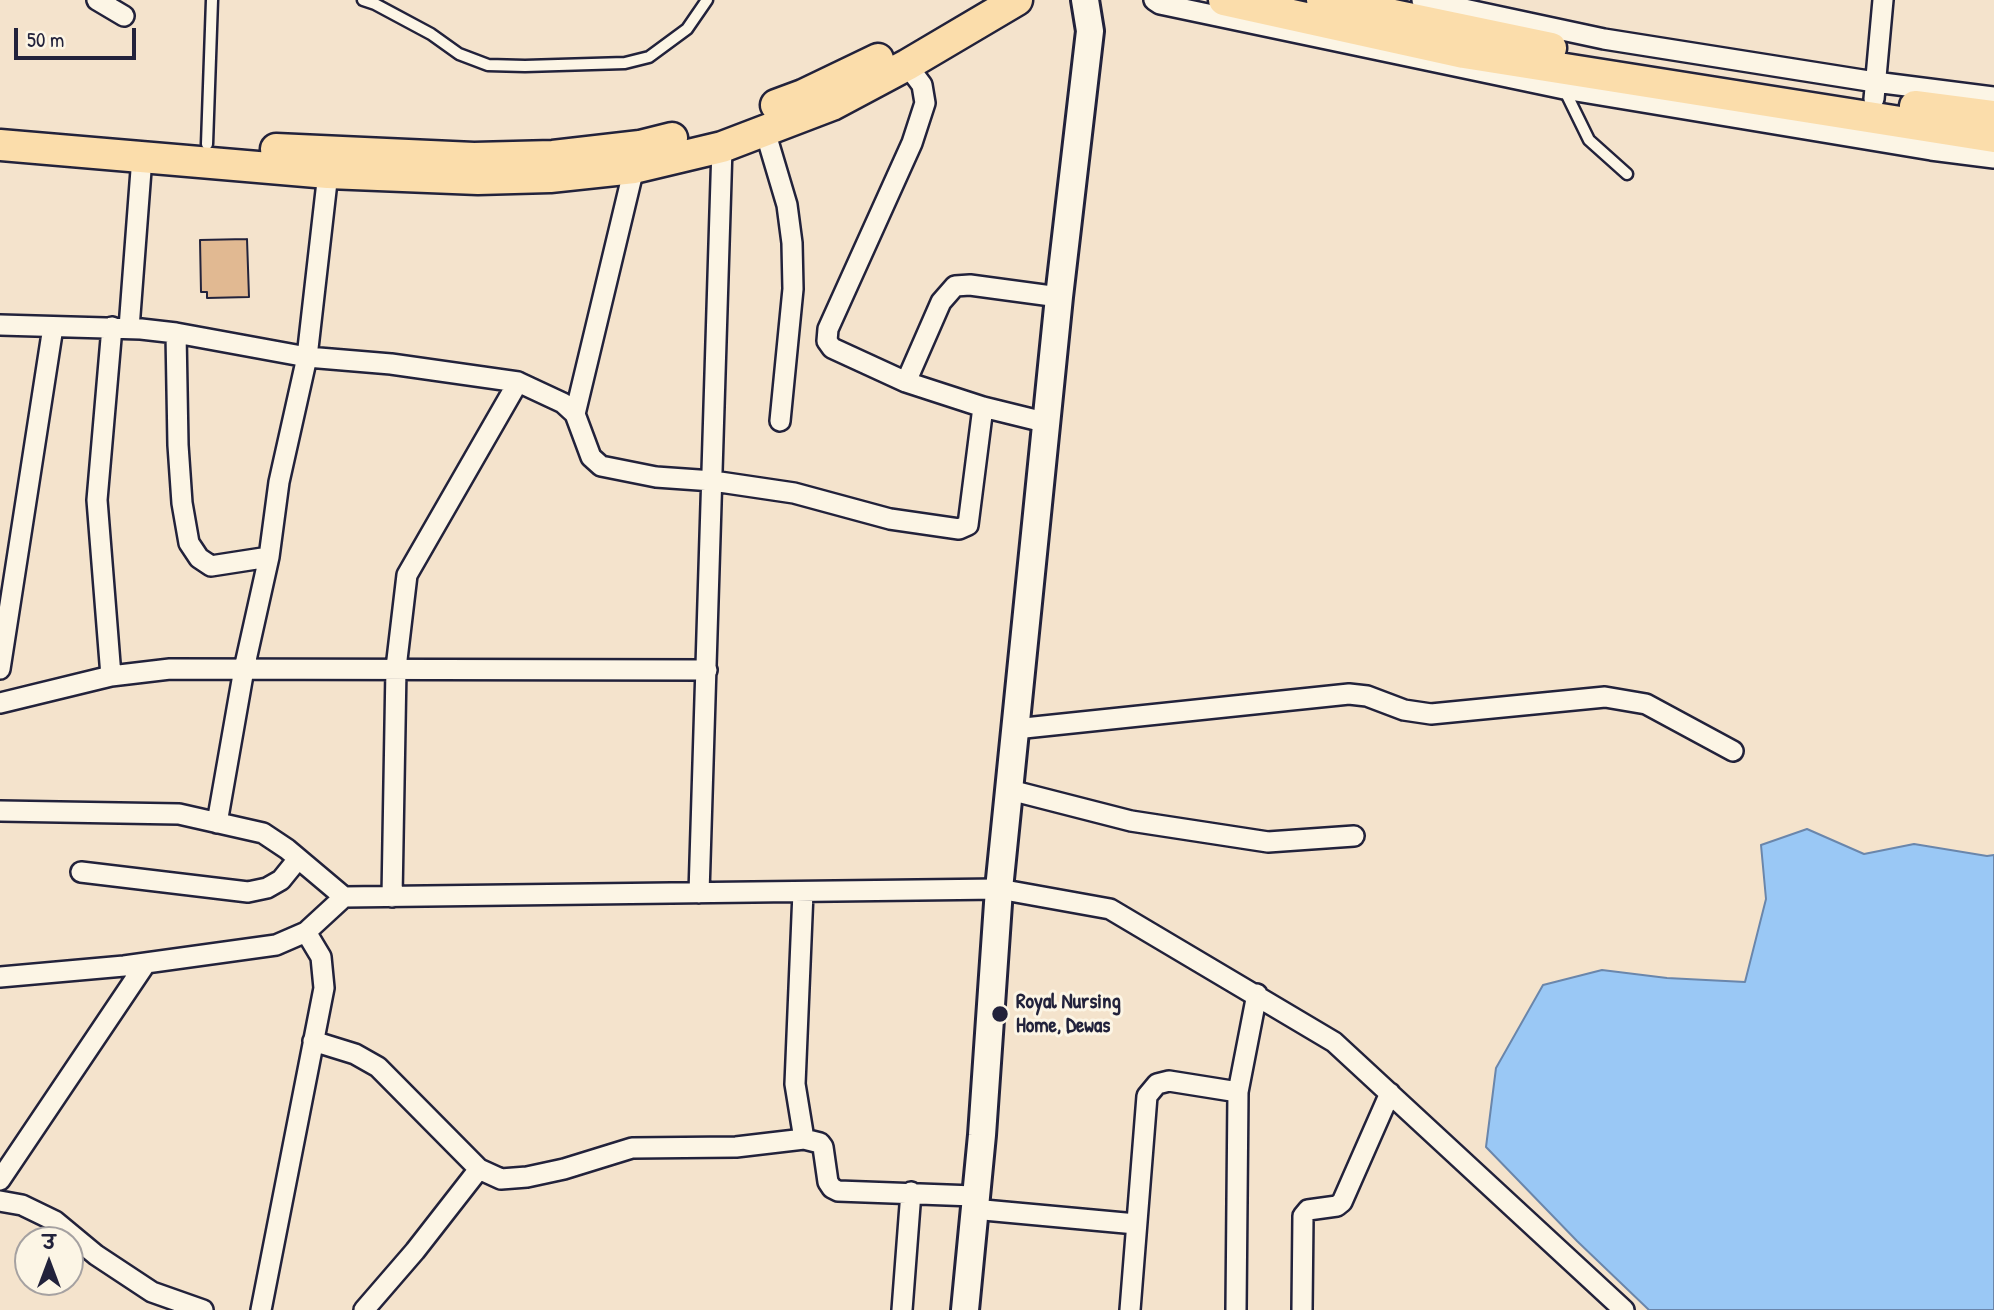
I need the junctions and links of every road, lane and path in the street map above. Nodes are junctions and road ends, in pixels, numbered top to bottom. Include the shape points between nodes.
1 (97, 0) edge
2 (212, 0) edge
3 (363, 0) edge
4 (707, 0) edge
5 (982, 0) edge
6 (1017, 0) edge
7 (1085, 0) edge
8 (1154, 0) edge
9 (1224, 0) edge
10 (1322, 0) edge
11 (1883, 0) edge
12 (1436, 7) edge
13 (124, 16) dead end
14 (907, 65) junction
15 (1559, 79) junction
16 (1875, 91) junction
17 (1994, 97) edge
18 (1994, 116) edge
19 (0, 128) edge
20 (765, 131) junction
21 (1994, 137) edge
22 (207, 144) junction
23 (0, 145) edge
24 (722, 146) junction
25 (142, 157) junction
26 (1994, 158) edge
27 (634, 168) junction
28 (328, 173) junction
29 (1627, 174) dead end
30 (1059, 297) junction
31 (0, 325) edge
32 (53, 327) junction
33 (120, 327) junction
34 (176, 333) junction
35 (307, 357) junction
36 (517, 382) junction
37 (906, 382) junction
38 (983, 407) junction
39 (575, 414) junction
40 (780, 421) dead end
41 (1048, 423) junction
42 (713, 481) junction
43 (269, 556) junction
44 (396, 668) junction
45 (0, 669) edge
46 (244, 669) junction
47 (707, 670) junction
48 (111, 676) junction
49 (0, 703) edge
50 (1015, 729) junction
51 (1733, 751) dead end
52 (1010, 790) junction
53 (0, 811) edge
54 (217, 823) junction
55 (1354, 836) dead end
56 (298, 859) junction
57 (81, 872) dead end
58 (999, 889) junction
59 (803, 892) junction
60 (699, 893) junction
61 (344, 897) junction
62 (392, 897) junction
63 (306, 932) junction
64 (146, 963) junction
65 (0, 977) edge
66 (1257, 994) junction
67 (313, 1041) junction
68 (1238, 1092) junction
69 (1390, 1093) junction
70 (804, 1139) junction
71 (479, 1170) junction
72 (0, 1180) edge
73 (911, 1192) junction
74 (0, 1201) edge
75 (974, 1202) junction
76 (1136, 1224) junction
77 (203, 1310) edge
78 (261, 1310) edge
79 (364, 1310) edge
80 (902, 1310) edge
81 (965, 1310) edge
82 (1130, 1310) edge
83 (1236, 1310) edge
84 (1302, 1310) edge
85 (1624, 1310) edge

1 - 13 street
2 - 22 lane
3 - 4 lane via 432,34 459,54 488,65 525,66 625,63 649,57 687,29
5 - 22 main road via 803,95 722,126 640,146 553,156 474,158
6 - 14 main road
7 - 30 street via 1090,31
8 - 15 street
9 - 15 main road via 1464,53
10 - 12 main road
11 - 16 street
12 - 16 main road via 1545,47
14 - 20 main road via 832,105
14 - 37 street via 922,85 925,103 912,143 828,329 827,341 832,348
15 - 21 main road
15 - 26 street via 1930,150
15 - 29 lane via 1589,140
16 - 17 street
16 - 18 main road
19 - 22 main road
20 - 24 main road
20 - 40 street via 787,205 792,243 793,289
23 - 25 main road
24 - 27 main road
24 - 42 street
25 - 28 main road
25 - 33 street
27 - 28 main road via 490,179
27 - 39 street
28 - 35 street
30 - 37 street via 955,286 941,302
30 - 41 street
31 - 32 street
32 - 33 street
32 - 45 street
33 - 34 street
33 - 48 street via 97,500
34 - 35 street
34 - 43 street via 178,445 189,543 211,566
35 - 36 street
35 - 43 street via 279,482
36 - 39 street via 563,403
36 - 44 street via 407,575
37 - 38 street
38 - 41 street
38 - 42 street via 968,525 959,529 890,519 794,493
39 - 42 street via 591,457 601,466 656,477
41 - 50 street
42 - 47 street
43 - 46 street
44 - 46 street
44 - 47 street
44 - 62 street
46 - 48 street via 170,669
46 - 54 street
47 - 60 street
48 - 49 street
50 - 51 street via 1349,694 1431,714 1605,697 1646,704
50 - 52 street
52 - 55 street via 1131,821 1268,842
52 - 58 street
53 - 54 street via 179,814
54 - 56 street via 263,833
56 - 57 street via 281,880 248,892
56 - 61 street
58 - 59 street
58 - 66 street via 1110,909
58 - 75 street
59 - 60 street
59 - 70 street via 795,1084
60 - 62 street
61 - 62 street
61 - 63 street
63 - 64 street via 276,945
63 - 67 street via 321,957 324,988
64 - 65 street
64 - 72 street
66 - 68 street
66 - 69 street via 1334,1042
67 - 71 street via 355,1054 378,1067
67 - 78 street
68 - 76 street via 1169,1081 1157,1084 1147,1096
68 - 83 street
69 - 84 street via 1348,1195 1337,1206 1308,1210 1303,1216
69 - 85 street
70 - 71 street via 736,1147 632,1148 527,1177 501,1179
70 - 73 street via 823,1146 828,1182 838,1191
71 - 79 street
73 - 75 street
73 - 80 street
74 - 77 street via 22,1205 55,1221 152,1292
75 - 76 street
75 - 81 street
76 - 82 street

